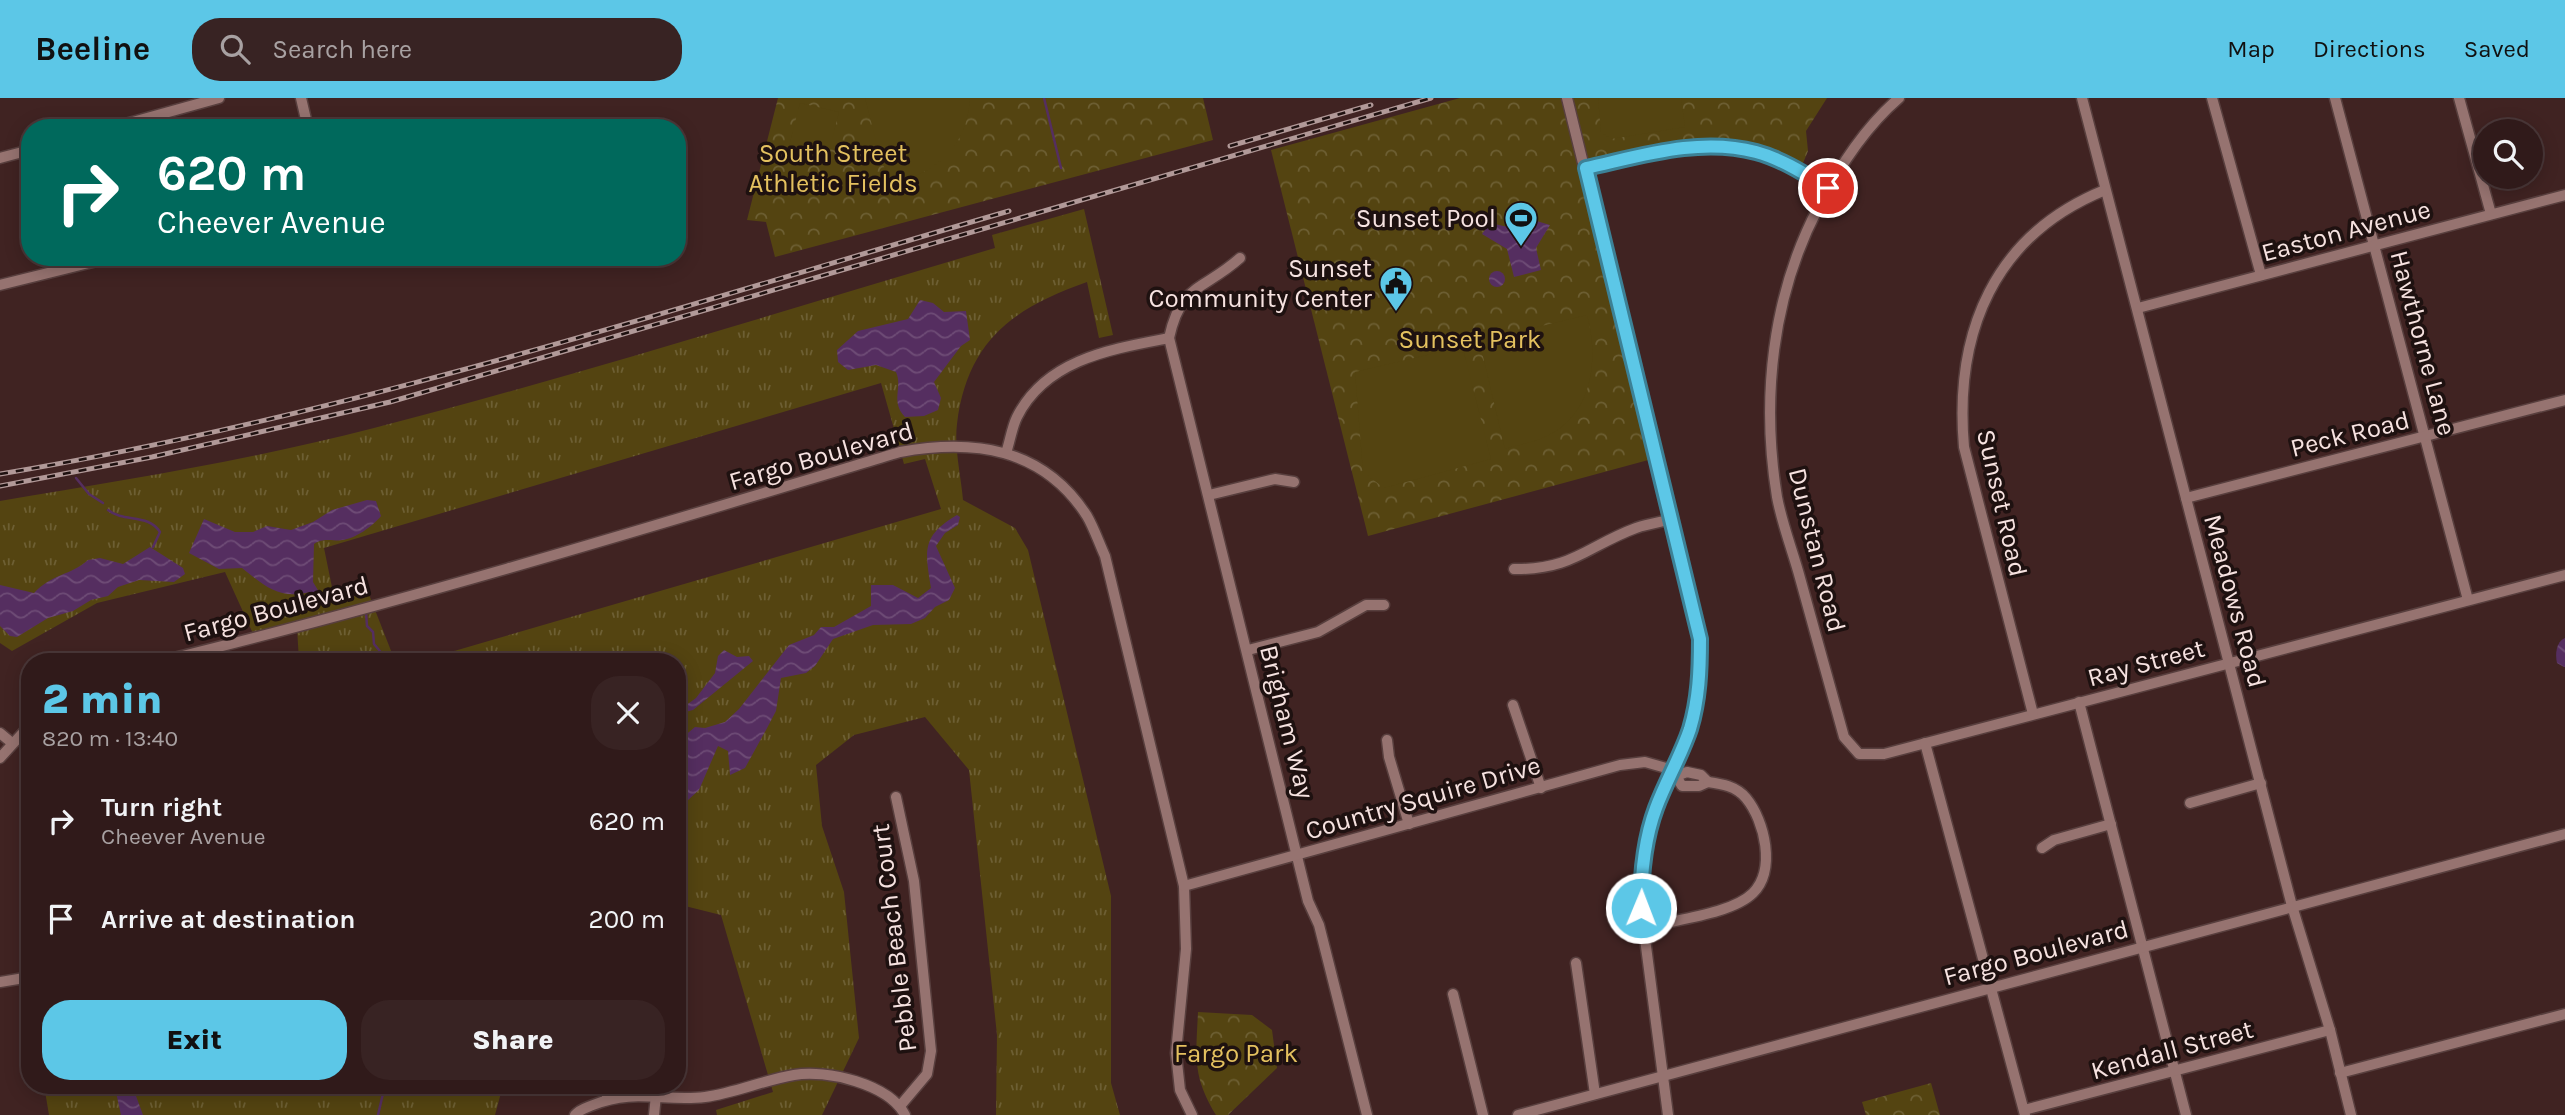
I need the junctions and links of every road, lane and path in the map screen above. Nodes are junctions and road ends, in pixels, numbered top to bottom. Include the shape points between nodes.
1 (219, 98) edge
2 (301, 98) edge
3 (1567, 98) edge
4 (1899, 98) edge
5 (2082, 98) edge
6 (2212, 98) edge
7 (2335, 98) edge
8 (2459, 98) edge
9 (143, 119) edge
10 (306, 119) edge
11 (21, 152) edge
12 (0, 158) edge
13 (1586, 168) junction
14 (1828, 188) junction
15 (2105, 190) junction
16 (2565, 195) edge
17 (2491, 214) junction
18 (2375, 245) junction
19 (1240, 258) dead end
20 (77, 266) edge
21 (2261, 275) junction
22 (0, 285) edge
23 (2138, 308) junction
24 (1169, 338) junction
25 (2565, 400) edge
26 (2426, 437) junction
27 (1006, 453) junction
28 (1294, 482) dead end
29 (1209, 495) junction
30 (2186, 498) junction
31 (1673, 519) junction
32 (1514, 569) dead end
33 (2565, 575) edge
34 (2468, 600) junction
35 (1384, 605) dead end
36 (1248, 650) junction
37 (194, 653) edge
38 (2231, 662) junction
39 (2079, 702) junction
40 (1513, 705) dead end
41 (2033, 714) junction
42 (0, 733) edge
43 (21, 734) edge
44 (1387, 740) dead end
45 (12, 743) junction
46 (1925, 743) junction
47 (1859, 754) joint
48 (0, 758) edge
49 (1673, 770) junction
50 (1707, 782) dead end
51 (2261, 783) junction
52 (1541, 788) junction
53 (897, 797) dead end
54 (2190, 803) dead end
55 (1409, 824) junction
56 (2111, 824) junction
57 (2565, 834) edge
58 (2042, 848) dead end
59 (1297, 855) junction
60 (1184, 887) junction
61 (2292, 906) junction
62 (1643, 926) junction
63 (2143, 946) junction
64 (1576, 963) dead end
65 (21, 978) edge
66 (0, 982) edge
67 (1991, 988) junction
68 (1453, 995) dead end
69 (2565, 1013) edge
70 (2330, 1030) junction
71 (2175, 1070) junction
72 (2340, 1073) junction
73 (1663, 1075) junction
74 (607, 1094) edge
75 (1595, 1094) junction
76 (656, 1095) junction
77 (608, 1099) junction
78 (902, 1110) edge
79 (2025, 1113) edge
80 (575, 1115) edge
81 (654, 1115) edge
82 (1192, 1115) edge
83 (1367, 1115) edge
84 (1483, 1115) edge
85 (1518, 1115) edge
86 (1668, 1115) edge
87 (2186, 1115) edge
88 (2351, 1115) edge

1 - 9 street
2 - 10 street
3 - 13 street
4 - 14 street, Dunstan Road via 1869,128
5 - 15 street, Meadows Road
6 - 21 street
7 - 18 street, Hawthorne Lane
8 - 17 street
11 - 12 street
13 - 14 street via 1681,148 1731,147 1758,152
13 - 31 street
14 - 47 street, Dunstan Road via 1802,237 1787,280 1772,371 1769,429 1778,500 1843,737
15 - 23 street, Meadows Road
15 - 41 street, Sunset Road via 2051,218 2024,240 2000,271 1971,338 1964,377 1964,447
16 - 17 street, Easton Avenue
17 - 18 street, Easton Avenue
18 - 21 street, Easton Avenue
18 - 26 street, Hawthorne Lane
19 - 24 street via 1181,300
20 - 22 street
21 - 23 street, Easton Avenue
23 - 30 street, Meadows Road
24 - 27 street via 1070,364 1039,386 1017,417
24 - 29 street, Brigham Way
25 - 26 street, Peck Road
26 - 30 street, Peck Road
26 - 34 street, Hawthorne Lane
27 - 37 street, Fargo Boulevard via 964,445 900,452 606,540
27 - 60 street, Fargo Boulevard via 1052,478 1086,516 1105,556
28 - 29 street via 1275,479
29 - 36 street, Brigham Way
30 - 38 street, Meadows Road
31 - 32 street via 1636,528 1575,560 1538,569
31 - 49 street via 1700,639 1697,701
33 - 34 street, Ray Street
34 - 38 street, Ray Street
35 - 36 street via 1366,605 1318,632
36 - 59 street, Brigham Way
38 - 39 street, Ray Street
38 - 51 street, Meadows Road
39 - 41 street, Ray Street
39 - 56 street
40 - 52 street
41 - 46 street, Ray Street
42 - 45 street
43 - 45 street
44 - 55 street
45 - 48 street
46 - 47 street, Ray Street via 1884,754
46 - 67 street
49 - 52 street, Country Squire Drive via 1646,761
49 - 62 street via 1645,845 1640,876
50 - 62 street via 1729,785 1746,797 1766,850 1765,875 1755,892 1739,904
51 - 54 street
51 - 61 street, Meadows Road
52 - 55 street, Country Squire Drive
53 - 78 street, Pebble Beach Court via 914,881 932,1051 927,1074
55 - 59 street, Country Squire Drive
56 - 58 street via 2054,840
56 - 63 street
57 - 61 street, Fargo Boulevard
59 - 60 street, Country Squire Drive
59 - 83 street, Brigham Way
60 - 82 street, Fargo Boulevard via 1186,949 1175,1053 1180,1090
61 - 63 street, Fargo Boulevard
61 - 70 street, Meadows Road
62 - 73 street
63 - 67 street, Fargo Boulevard
63 - 71 street
64 - 75 street
65 - 66 street
67 - 73 street, Fargo Boulevard
67 - 79 street
68 - 84 street
69 - 72 street
70 - 71 street, Kendall Street
70 - 72 street, Meadows Road
71 - 79 street, Kendall Street
71 - 87 street
72 - 88 street, Meadows Road
73 - 75 street, Fargo Boulevard
73 - 86 street
74 - 77 street
75 - 85 street, Fargo Boulevard
76 - 77 street via 625,1094
76 - 78 street via 702,1097 795,1074 831,1076 868,1085
76 - 81 street
77 - 80 street

